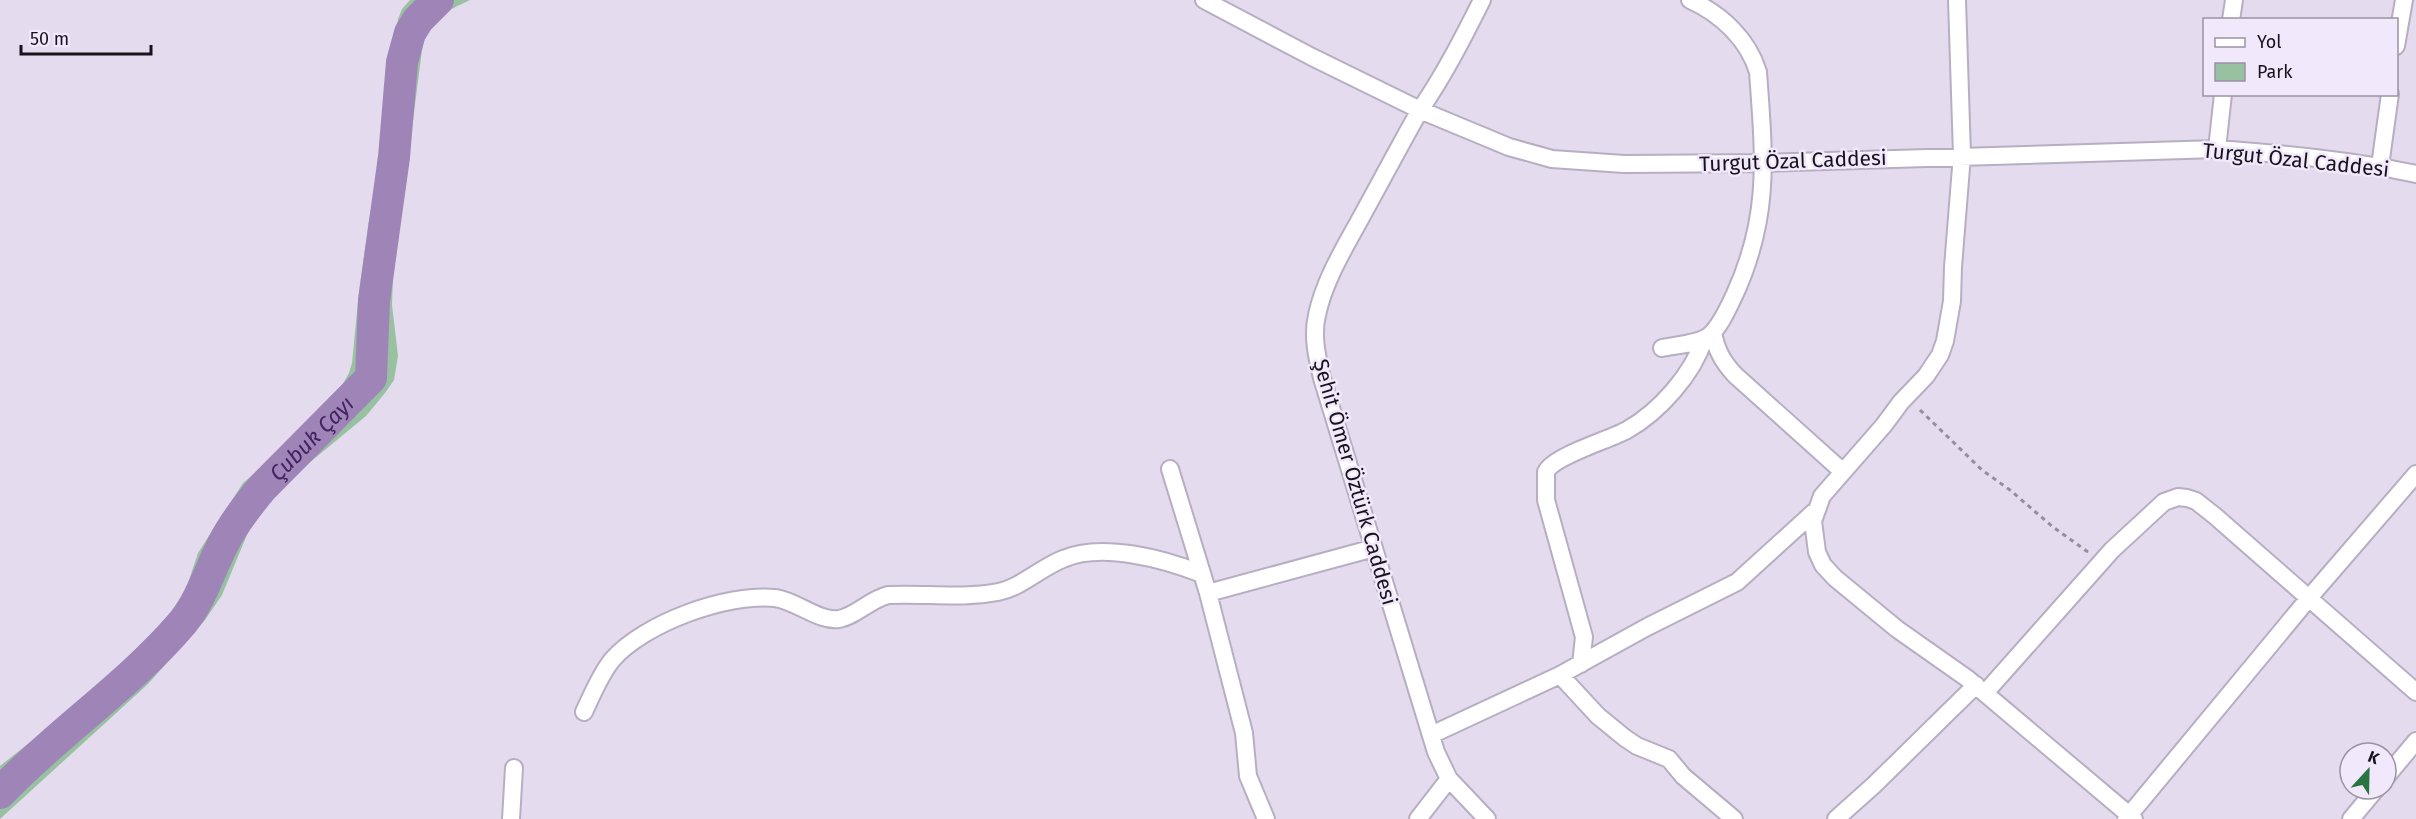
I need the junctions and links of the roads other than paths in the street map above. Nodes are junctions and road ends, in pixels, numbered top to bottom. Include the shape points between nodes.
1 (1204, 0) edge
2 (1482, 0) edge
3 (1690, 0) edge
4 (1957, 0) edge
5 (2234, 0) edge
6 (2404, 0) edge
7 (2231, 18) edge
8 (2398, 39) edge
9 (2223, 96) edge
10 (2390, 96) edge
11 (1420, 110) junction
12 (2217, 149) junction
13 (1962, 155) junction
14 (1764, 163) junction
15 (2380, 166) junction
16 (2416, 174) edge
17 (1708, 335) junction
18 (1662, 348) dead end
19 (1170, 469) dead end
20 (1842, 471) junction
21 (2416, 474) edge
22 (1814, 512) junction
23 (1374, 548) junction
24 (1202, 574) junction
25 (1208, 593) junction
26 (2309, 598) junction
27 (1581, 664) junction
28 (1560, 675) junction
29 (1980, 689) junction
30 (2416, 692) edge
31 (584, 712) dead end
32 (1431, 735) junction
33 (2416, 741) edge
34 (2398, 763) edge
35 (514, 768) dead end
36 (1449, 779) junction
37 (2366, 801) edge
38 (2130, 818) edge
39 (511, 819) edge
40 (1266, 819) edge
41 (1418, 819) edge
42 (1487, 819) edge
43 (1734, 819) edge
44 (1836, 819) edge
45 (2351, 819) edge

1 - 11 street, Turgut Özal Caddesi
2 - 11 street, Şehit Ömer Öztürk Caddesi
3 - 14 street via 1721,18 1754,58
4 - 13 street
5 - 7 street
6 - 8 street
9 - 12 street
10 - 15 street
11 - 14 street, Turgut Özal Caddesi via 1509,147 1552,159 1624,164
11 - 23 street, Şehit Ömer Öztürk Caddesi via 1335,265 1317,315 1315,333 1322,378
12 - 13 street, Turgut Özal Caddesi
12 - 15 street, Turgut Özal Caddesi
13 - 14 street, Turgut Özal Caddesi
13 - 20 street via 1952,301 1940,355
14 - 17 street via 1753,242 1738,287
15 - 16 street, Turgut Özal Caddesi
17 - 18 street
17 - 20 street via 1735,375
17 - 27 street via 1673,390 1643,418 1627,430 1556,461 1546,472 1546,500 1584,637
19 - 24 street
20 - 22 street
21 - 26 street
22 - 27 street via 1737,582
22 - 29 street via 1816,552 1835,578 1896,629
23 - 25 street
23 - 32 street, Şehit Ömer Öztürk Caddesi
24 - 25 street
24 - 31 street via 1159,559 1086,554 1064,558 1001,591 962,596 888,595 840,619 829,619 791,601 759,597 730,600 684,615 630,644 613,659
25 - 40 street via 1244,733 1248,776
26 - 29 street via 2216,516 2196,501 2178,496 2164,502 2102,561
26 - 30 street
26 - 38 street
27 - 28 street
28 - 32 street
28 - 43 street via 1624,738 1669,759
29 - 38 street
29 - 44 street
32 - 36 street, Şehit Ömer Öztürk Caddesi
33 - 34 street
35 - 39 street
36 - 41 street
36 - 42 street, Şehit Ömer Öztürk Caddesi
37 - 45 street

